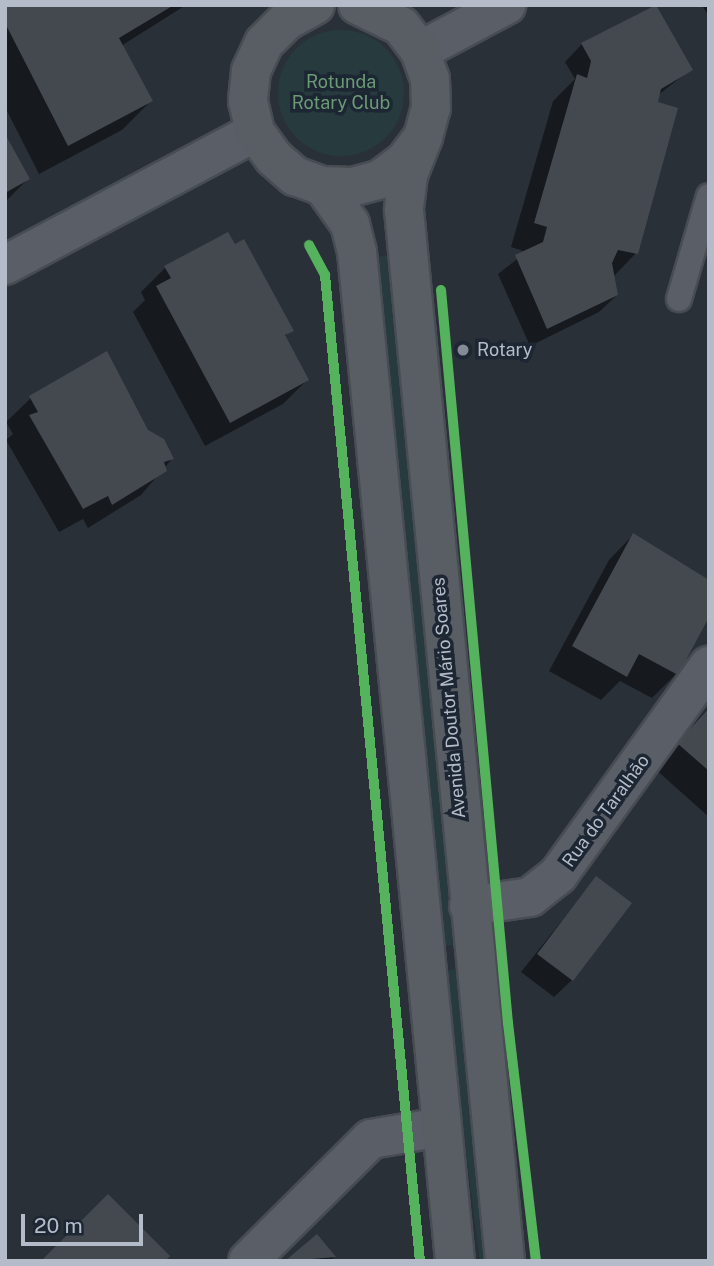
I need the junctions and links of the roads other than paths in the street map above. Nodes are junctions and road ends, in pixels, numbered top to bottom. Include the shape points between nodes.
1 (358, 5) edge
2 (506, 5) edge
3 (300, 10) edge
4 (402, 27) edge
5 (255, 132) junction
6 (423, 137) junction
7 (323, 187) junction
8 (709, 196) edge
9 (5, 265) edge
10 (679, 299) dead end
11 (709, 666) edge
12 (469, 906) junction
13 (441, 1127) junction
14 (248, 1261) edge
15 (455, 1261) edge
16 (505, 1261) edge

1 - 4 main road
2 - 4 street
3 - 5 main road via 264,43 251,71 248,101
4 - 6 main road, Avenida Doutor Mário Soares via 430,79
5 - 7 main road via 295,176
5 - 9 street
6 - 7 main road via 405,161 381,179 352,187
6 - 12 main road, Avenida Doutor Mário Soares via 408,175 404,210
7 - 13 main road via 350,224 357,252
8 - 10 lane
11 - 12 street, Rua do Taralhão via 558,875 530,897
12 - 16 main road, Avenida Doutor Mário Soares
13 - 14 street via 371,1139
13 - 15 main road

